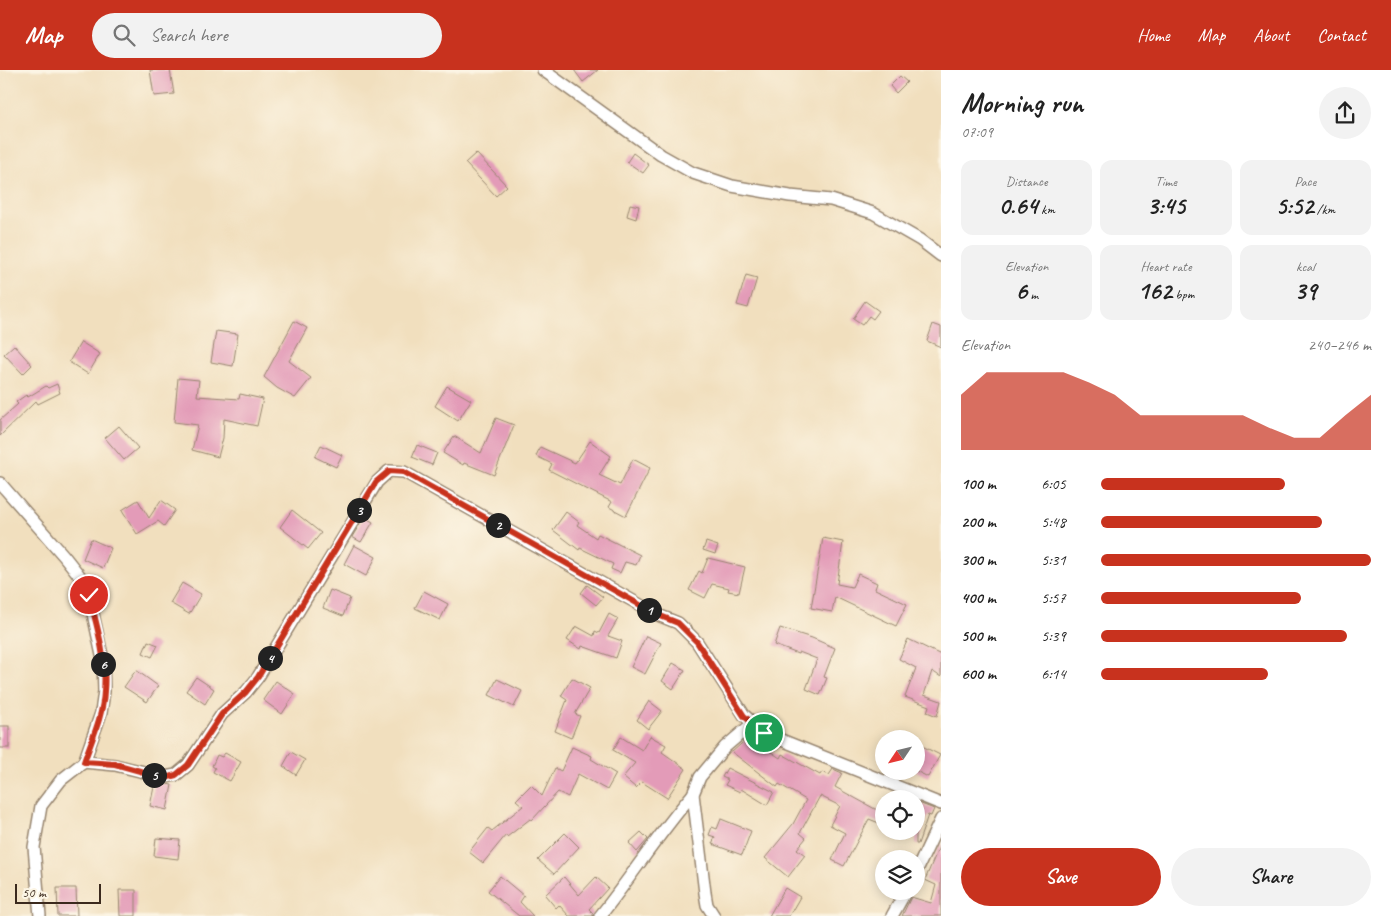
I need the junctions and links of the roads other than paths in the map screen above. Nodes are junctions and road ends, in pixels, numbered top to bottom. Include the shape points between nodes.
1 (543, 70) edge
2 (941, 256) edge
3 (0, 483) edge
4 (752, 724) junction
5 (84, 762) junction
6 (693, 794) junction
7 (941, 804) edge
8 (941, 819) edge
9 (925, 853) edge
10 (901, 900) edge
11 (40, 916) edge
12 (600, 916) edge
13 (714, 916) edge
14 (892, 916) edge

1 - 2 street via 660,155 693,173 732,186 831,200 873,213
3 - 5 street via 64,556 89,595 103,660 104,690 101,712
4 - 5 street via 697,642 678,623 658,615 404,472 389,471 376,482 258,677 222,714 188,765 176,775 165,778 115,764
4 - 6 street via 725,747 700,777
4 - 7 street via 764,733
5 - 11 street via 61,780 41,806 34,847
6 - 12 street
6 - 13 street via 704,893
8 - 9 street
10 - 14 street

